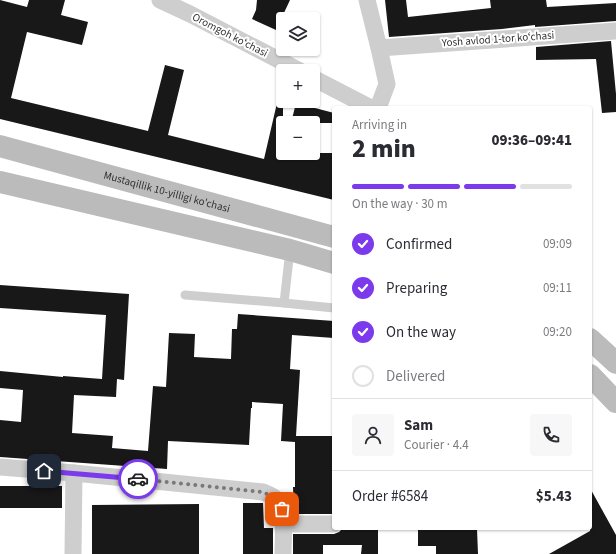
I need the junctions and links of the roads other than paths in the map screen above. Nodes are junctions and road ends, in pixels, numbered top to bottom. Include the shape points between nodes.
1 (160, 0) edge
2 (367, 0) edge
3 (616, 30) edge
4 (379, 48) junction
5 (286, 64) edge
6 (320, 82) edge
7 (367, 106) edge
8 (379, 106) edge
9 (0, 146) edge
10 (0, 182) edge
11 (332, 236) edge
12 (290, 250) junction
13 (332, 261) edge
14 (185, 295) dead end
15 (284, 303) junction
16 (332, 308) edge
17 (592, 332) edge
18 (604, 351) edge
19 (592, 377) edge
20 (616, 402) edge
21 (0, 467) edge
22 (74, 473) junction
23 (283, 524) junction
24 (332, 524) edge
25 (73, 554) edge
26 (283, 554) edge

1 - 5 street, Oromgoh koʻchasi
2 - 4 street
3 - 4 street, Yosh avlod 1-tor koʻchasi
4 - 8 street via 387,84
6 - 7 street
9 - 11 main road, Mustaqillik 10-yilligi ko'chasi
10 - 12 main road
12 - 13 main road
12 - 15 lane
14 - 15 lane
15 - 16 lane
17 - 18 street
19 - 20 main road
21 - 22 street
22 - 23 street via 263,492 278,500 282,509
22 - 25 street
23 - 24 street
23 - 26 street

